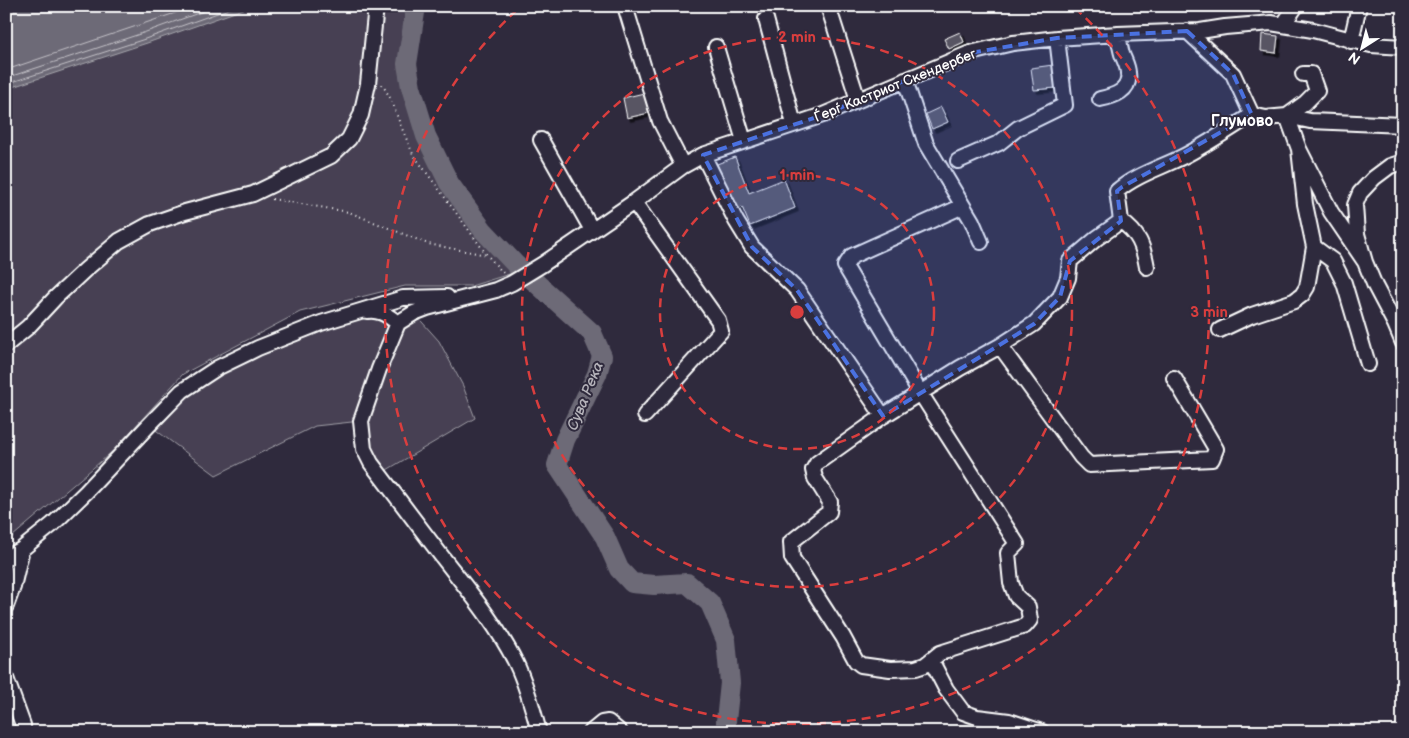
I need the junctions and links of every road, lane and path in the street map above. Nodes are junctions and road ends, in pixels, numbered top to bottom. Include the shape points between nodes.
1 (376, 6) edge
2 (625, 6) edge
3 (828, 6) edge
4 (1296, 6) edge
5 (1359, 6) edge
6 (766, 19) dead end
7 (1283, 25) junction
8 (1187, 32) junction
9 (1118, 34) junction
10 (1057, 38) junction
11 (1351, 40) junction
12 (716, 47) dead end
13 (1403, 47) edge
14 (371, 65) junction
15 (1303, 74) dead end
16 (905, 80) junction
17 (858, 100) junction
18 (1100, 100) dead end
19 (1252, 115) junction
20 (1287, 116) junction
21 (794, 124) junction
22 (1403, 125) edge
23 (541, 140) dead end
24 (744, 141) junction
25 (1299, 149) junction
26 (703, 155) junction
27 (958, 161) dead end
28 (1403, 162) edge
29 (683, 166) junction
30 (253, 194) junction
31 (634, 202) junction
32 (963, 206) junction
33 (1120, 221) junction
34 (592, 230) junction
35 (981, 242) dead end
36 (1314, 247) junction
37 (487, 255) junction
38 (1365, 262) junction
39 (1147, 267) dead end
40 (512, 283) junction
41 (470, 296) junction
42 (363, 311) junction
43 (398, 323) junction
44 (1220, 330) dead end
45 (1403, 343) edge
46 (6, 345) edge
47 (1000, 346) junction
48 (1368, 364) dead end
49 (1174, 378) dead end
50 (920, 394) junction
51 (645, 414) dead end
52 (884, 416) junction
53 (22, 549) junction
54 (6, 558) edge
55 (6, 606) edge
56 (931, 660) junction
57 (6, 678) edge
58 (23, 732) edge
59 (539, 732) edge
60 (591, 732) edge
61 (620, 732) edge
62 (1042, 732) edge

1 - 14 street
2 - 29 street via 660,121
3 - 17 street
4 - 7 street
5 - 11 street
6 - 21 street
7 - 8 street, Ѓерѓ Кастриот Скендербег via 1271,23
7 - 11 street, Ѓерѓ Кастриот Скендербег
8 - 9 street, Ѓерѓ Кастриот Скендербег
8 - 19 street via 1233,74
9 - 10 street, Ѓерѓ Кастриот Скендербег
9 - 18 street via 1128,72 1127,86 1122,92
10 - 16 street, Ѓерѓ Кастриот Скендербег via 1013,43 970,53
10 - 27 street via 1066,106 1018,128 999,144
11 - 13 street, Ѓерѓ Кастриот Скендербег
12 - 24 street
14 - 30 street via 361,115 349,139 331,156
14 - 37 path via 392,101 413,154
15 - 20 street via 1311,74 1317,91
16 - 17 street, Ѓерѓ Кастриот Скендербег
16 - 32 street via 926,144
17 - 21 street, Ѓерѓ Кастриот Скендербег
19 - 20 street via 1266,118
19 - 33 street via 1117,191
20 - 22 street via 1310,121
20 - 25 street
21 - 24 street, Ѓерѓ Кастриот Скендербег
23 - 34 street
24 - 26 street, Ѓерѓ Кастриот Скендербег
25 - 36 street
25 - 38 street via 1331,212
26 - 29 street, Ѓерѓ Кастриот Скендербег
26 - 52 street via 752,247 797,290
28 - 38 street via 1390,166 1374,178 1360,193 1355,205 1357,234
29 - 31 street, Ѓерѓ Кастриот Скендербег
30 - 37 path via 349,212 428,244
30 - 46 street via 158,221 120,241
31 - 34 street, Ѓерѓ Кастриот Скендербег
31 - 51 street via 718,320 721,331
32 - 35 street
32 - 50 street via 852,256 845,266
33 - 39 street via 1132,230 1143,249
33 - 47 street via 1070,261 1068,278 1060,297 1034,324
34 - 40 street, Ѓерѓ Кастриот Скендербег
36 - 44 street via 1310,276 1302,295 1294,302 1252,315
36 - 48 street via 1332,261 1344,283
37 - 40 path
38 - 45 street
40 - 41 street, Ѓерѓ Кастриот Скендербег
41 - 42 street via 403,298
41 - 43 street via 414,313
42 - 43 street via 375,310
42 - 53 street via 321,323 258,348 217,368 182,391 86,492
43 - 59 street via 361,421 364,449 371,463 498,631 517,664
47 - 49 street via 1089,465 1212,458 1216,449
47 - 50 street
50 - 52 street
50 - 56 street via 1017,544 1008,553 1011,583 1016,596 1028,607 1030,620 1025,626 940,653
52 - 56 street via 813,470 830,502 830,512 791,542 792,558 861,666 916,668
53 - 54 street
53 - 55 street
56 - 62 street via 946,689 964,712 1010,721
57 - 58 street
60 - 61 street via 608,722

